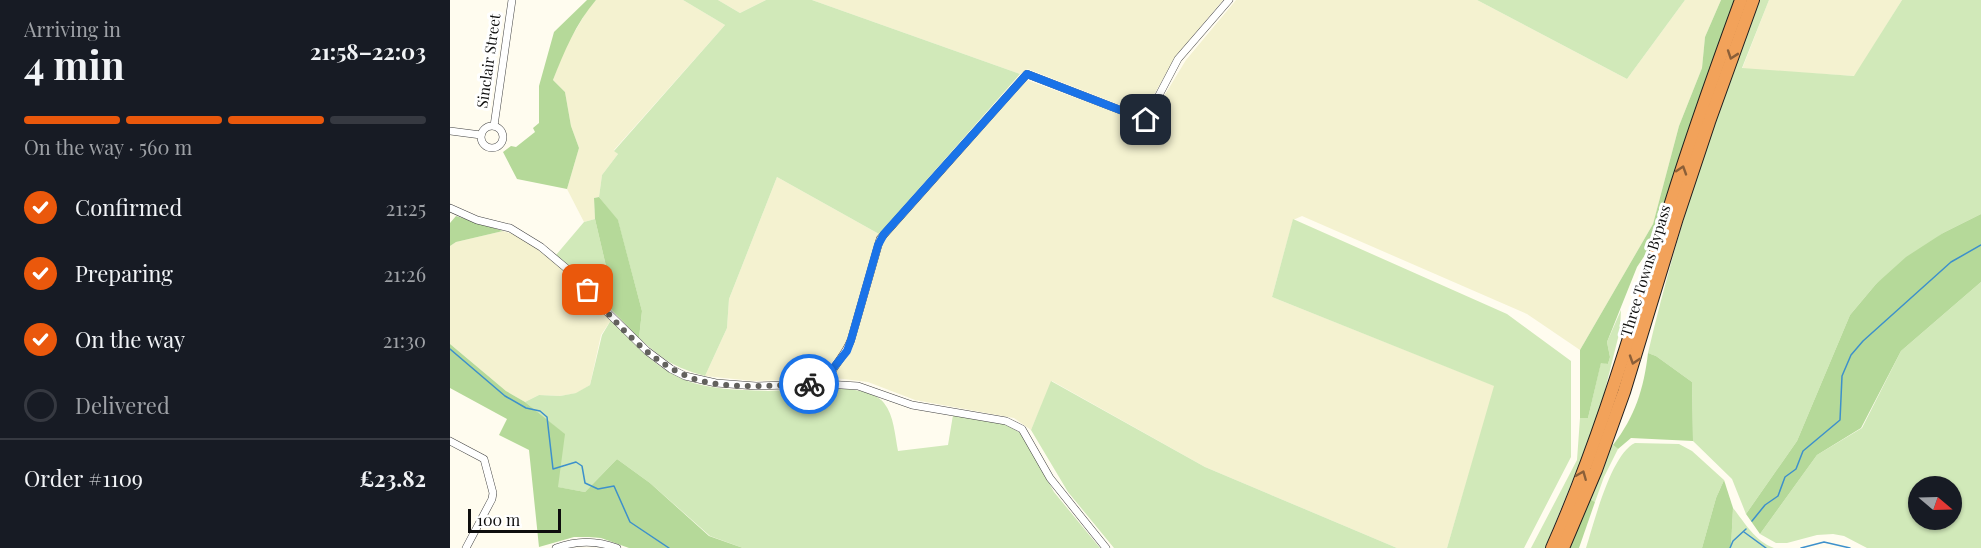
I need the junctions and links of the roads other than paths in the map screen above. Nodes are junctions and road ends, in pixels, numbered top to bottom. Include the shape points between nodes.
1 (512, 0) edge
2 (1228, 0) edge
3 (1741, 0) edge
4 (1753, 0) edge
5 (494, 126) junction
6 (450, 131) edge
7 (481, 135) junction
8 (450, 208) edge
9 (825, 384) junction
10 (450, 441) edge
11 (466, 548) edge
12 (556, 548) edge
13 (617, 548) edge
14 (1106, 548) edge
15 (1552, 548) edge
16 (1563, 548) edge

1 - 5 street, Sinclair Street
2 - 9 street via 1178,59 1146,120 1027,74 880,239 847,351
15 -> 3 highway, Three Towns Bypass via 1614,389 1695,130
4 -> 16 highway, Three Towns Bypass via 1688,186 1624,392
5 - 7 street via 487,127
5 - 7 street via 503,135 497,147 487,147
6 - 7 street
8 - 9 street via 510,228 541,247 647,351 685,376 756,386
9 - 14 street via 866,387 912,405 1006,422 1022,429 1050,478
10 - 11 street via 484,459 493,493
12 - 13 street via 582,541

